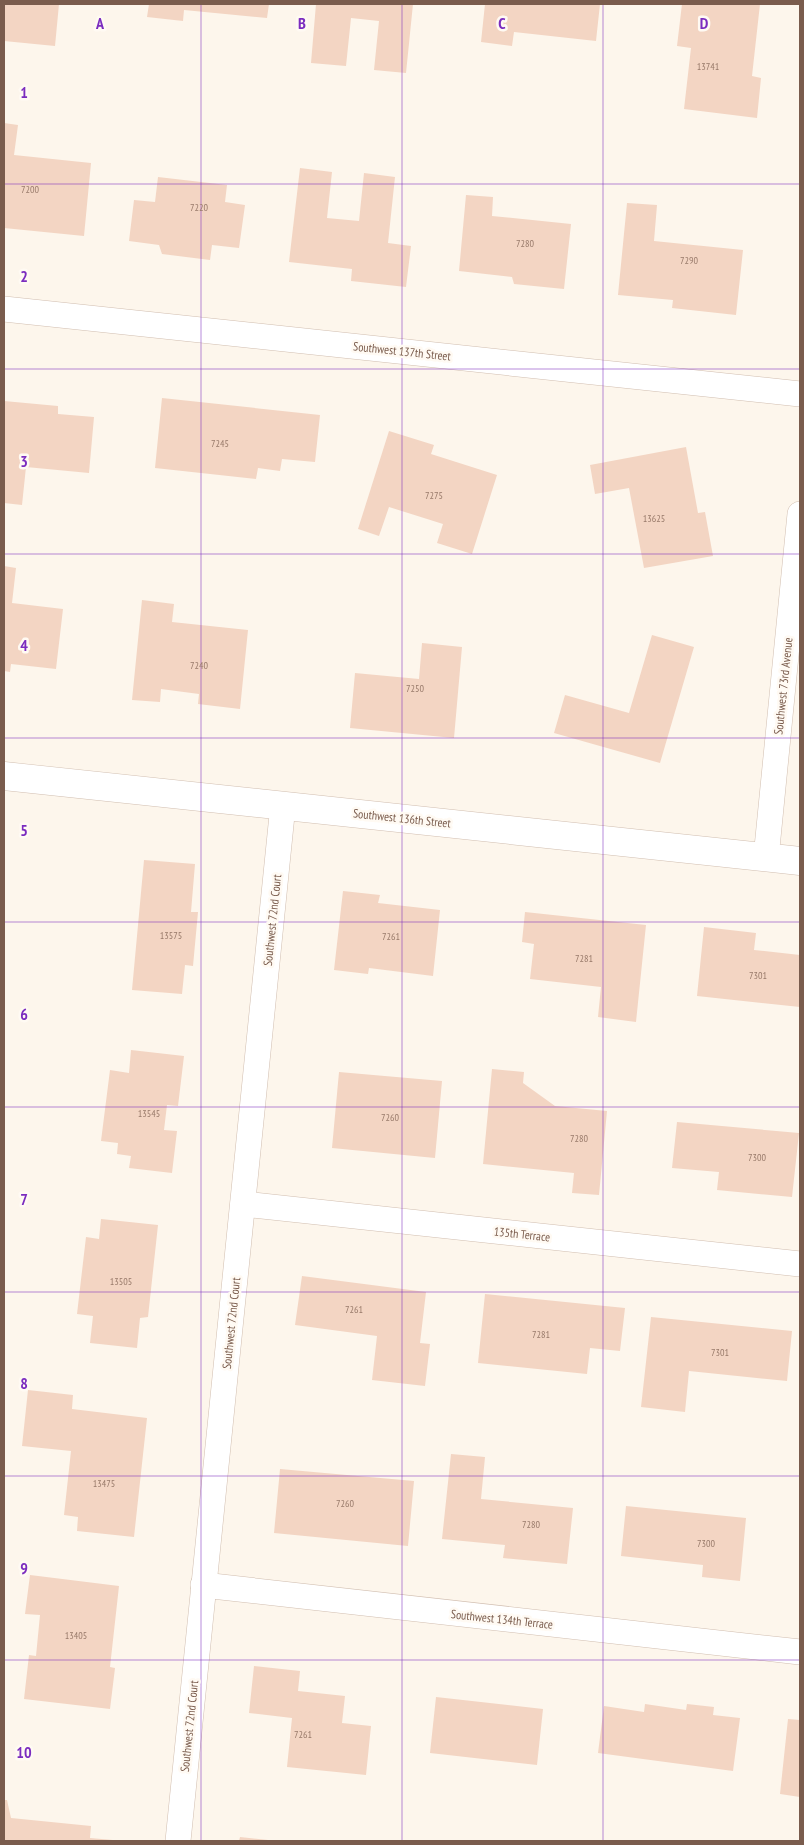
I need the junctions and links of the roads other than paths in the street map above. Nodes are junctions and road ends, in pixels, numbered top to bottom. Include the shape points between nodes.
1 (4, 309) edge
2 (800, 394) edge
3 (800, 514) edge
4 (4, 776) edge
5 (283, 805) junction
6 (766, 858) junction
7 (800, 861) edge
8 (243, 1204) junction
9 (800, 1264) edge
10 (203, 1585) junction
11 (800, 1652) edge
12 (178, 1841) edge

1 - 2 street, Southwest 137th Street
3 - 6 street, Southwest 73rd Avenue
4 - 5 street, Southwest 136th Street
5 - 6 street, Southwest 136th Street
5 - 8 street, Southwest 72nd Court
6 - 7 street, Southwest 136th Street
8 - 9 street, 135th Terrace
8 - 10 street, Southwest 72nd Court
10 - 11 street, Southwest 134th Terrace
10 - 12 street, Southwest 72nd Court

